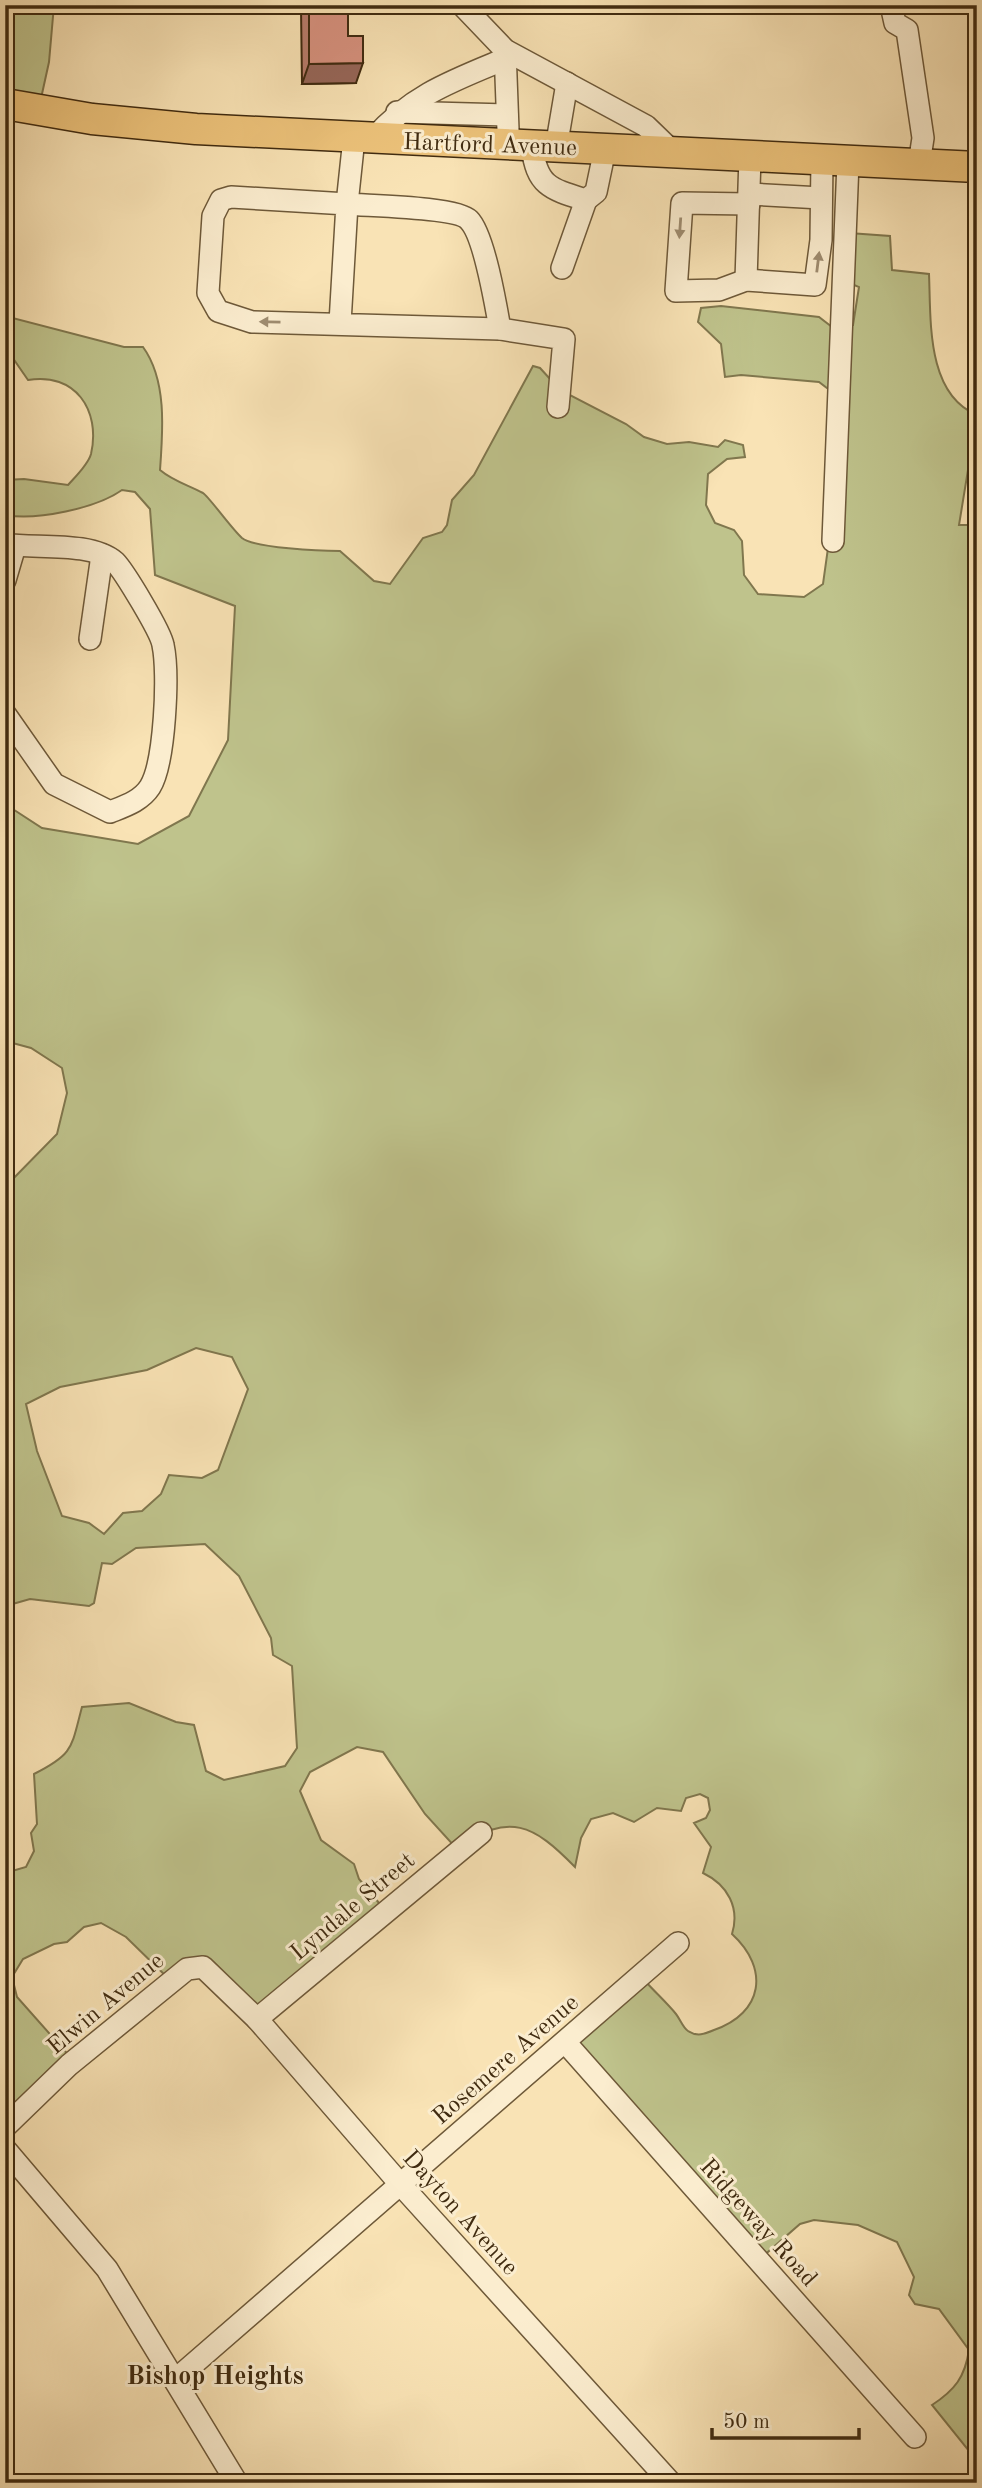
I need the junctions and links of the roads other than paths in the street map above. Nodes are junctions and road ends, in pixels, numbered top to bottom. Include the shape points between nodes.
1 (462, 5) edge
2 (891, 5) edge
3 (505, 55) junction
4 (566, 83) junction
5 (6, 109) edge
6 (397, 112) junction
7 (508, 115) junction
8 (363, 139) junction
9 (532, 147) junction
10 (605, 149) junction
11 (675, 153) junction
12 (750, 157) junction
13 (835, 161) junction
14 (919, 164) junction
15 (977, 167) edge
16 (821, 198) junction
17 (749, 199) junction
18 (586, 200) junction
19 (346, 204) junction
20 (562, 268) dead end
21 (746, 280) junction
22 (332, 323) junction
23 (500, 328) junction
24 (558, 407) dead end
25 (833, 541) dead end
26 (10, 545) edge
27 (102, 555) junction
28 (5, 580) edge
29 (90, 639) dead end
30 (5, 715) edge
31 (481, 1833) dead end
32 (678, 1943) dead end
33 (213, 1975) joint
34 (257, 2019) junction
35 (565, 2042) junction
36 (5, 2127) edge
37 (5, 2149) edge
38 (401, 2185) junction
39 (175, 2380) junction
40 (915, 2437) dead end
41 (237, 2483) edge
42 (671, 2483) edge

1 - 3 street
2 - 14 street via 895,23 907,30 923,138
3 - 4 street
3 - 6 street
3 - 7 street
4 - 9 street
4 - 11 street via 646,126
5 - 8 highway, Hartford Avenue
6 - 7 street
6 - 8 street
7 - 9 street
8 - 9 highway, Hartford Avenue
8 - 19 street
9 - 10 highway, Hartford Avenue
9 - 18 street via 535,170 548,186
10 - 11 highway, Hartford Avenue
10 - 18 street via 596,192
11 - 12 highway, Hartford Avenue
12 - 13 highway, Hartford Avenue
12 - 17 street
13 - 14 highway, Hartford Avenue
13 - 16 street
13 - 25 street
14 - 15 highway, Hartford Avenue
16 - 17 street
21 -> 16 street via 815,285
17 - 21 street
17 -> 21 street via 682,203 676,291 719,290
18 - 20 street
19 - 22 street
22 -> 19 street via 252,322 218,311 208,293 212,216 221,200 231,197
19 - 23 street via 452,212 471,221 488,268
22 - 23 street
23 - 24 street via 564,339
26 - 27 street
26 - 28 street
27 - 29 street
27 - 30 street via 115,562 163,642 167,678 162,738 151,786 133,803 110,812 54,784
31 - 34 street, Lyndale Street
32 - 35 street, Rosemere Avenue
33 - 34 street, Dayton Avenue
33 - 36 street, Elwin Avenue via 203,1966 187,1969 69,2065
34 - 38 street, Dayton Avenue
35 - 38 street, Rosemere Avenue
35 - 40 street, Ridgeway Road
37 - 39 street via 107,2269
38 - 39 street, Rosemere Avenue
38 - 42 street, Dayton Avenue
39 - 41 street

